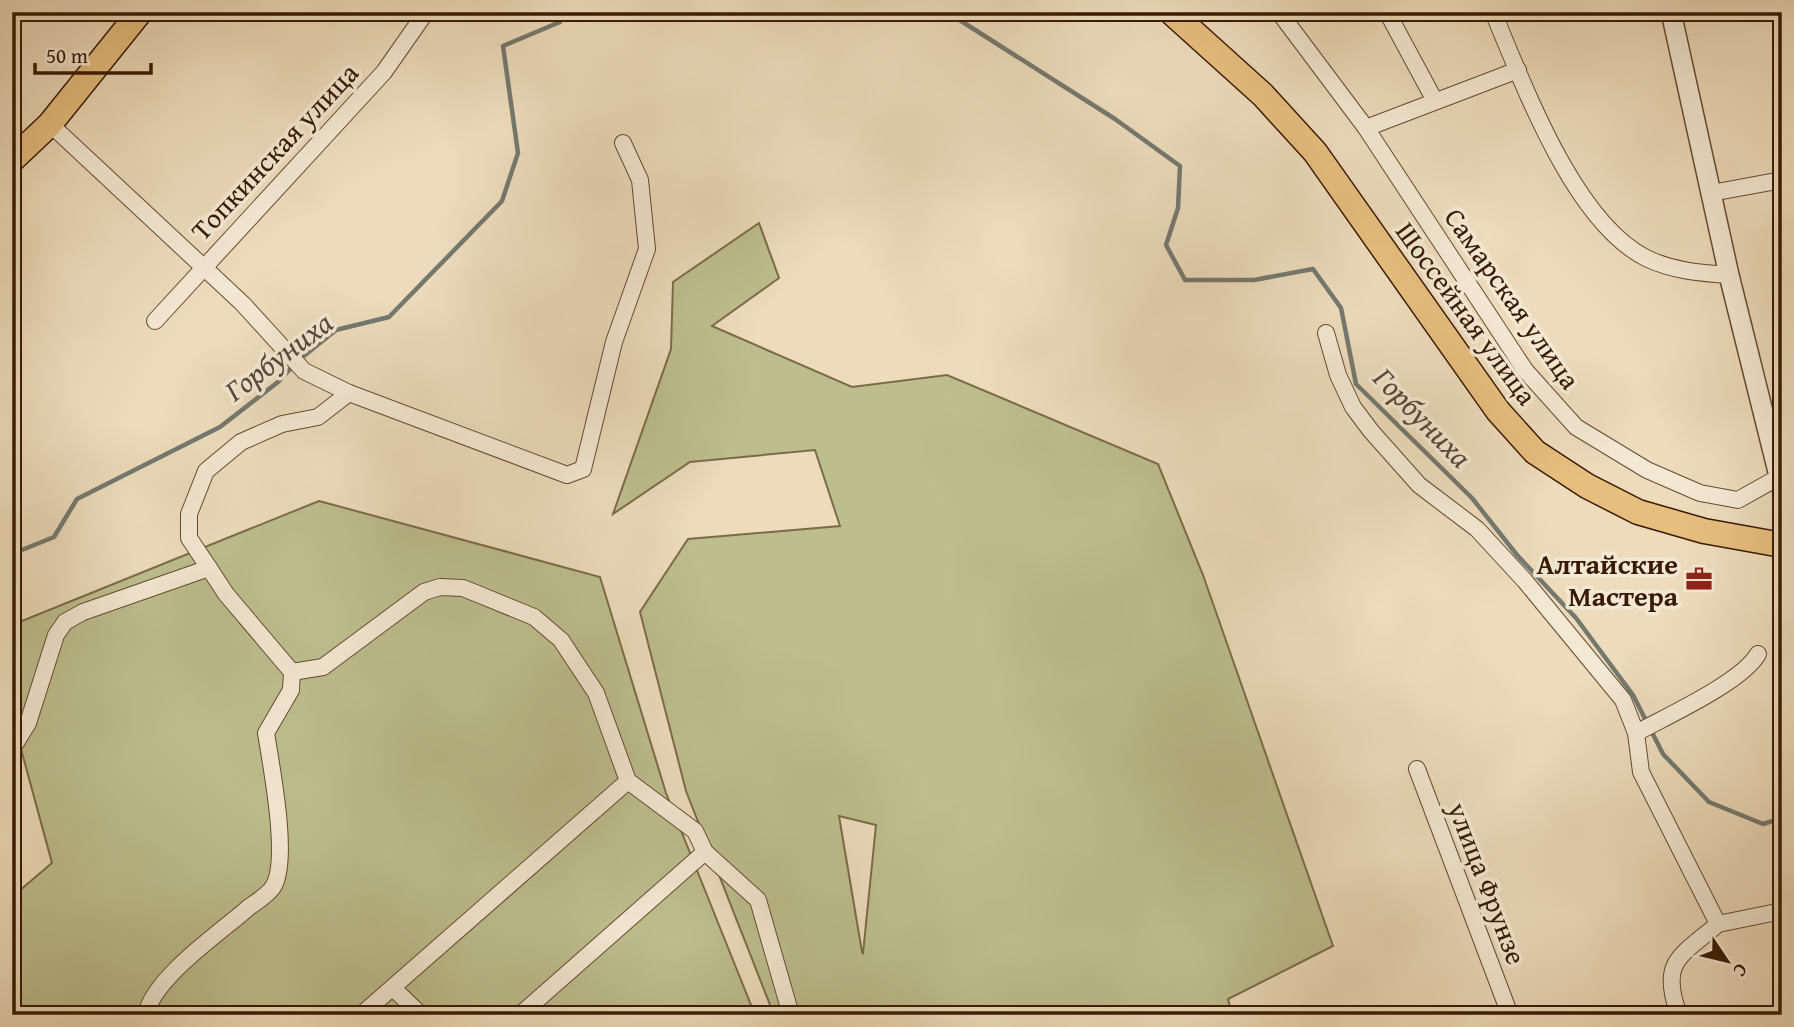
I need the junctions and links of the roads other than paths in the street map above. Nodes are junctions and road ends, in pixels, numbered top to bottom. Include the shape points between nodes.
1 (140, 12) edge
2 (426, 12) edge
3 (1171, 12) edge
4 (1279, 12) edge
5 (1387, 12) edge
6 (1493, 12) edge
7 (1671, 12) edge
8 (1518, 70) junction
9 (1435, 101) junction
10 (50, 124) junction
11 (1366, 128) junction
12 (623, 143) dead end
13 (12, 160) edge
14 (1782, 180) edge
15 (1711, 192) junction
16 (204, 267) junction
17 (1729, 275) junction
18 (155, 321) dead end
19 (1326, 333) dead end
20 (349, 393) junction
21 (1780, 483) edge
22 (1782, 545) edge
23 (209, 568) junction
24 (1758, 654) dead end
25 (292, 673) junction
26 (1636, 733) junction
27 (12, 749) edge
28 (1417, 769) dead end
29 (628, 781) junction
30 (705, 852) junction
31 (1782, 911) edge
32 (1718, 924) junction
33 (393, 988) junction
34 (146, 1015) edge
35 (361, 1015) edge
36 (422, 1015) edge
37 (520, 1015) edge
38 (791, 1015) edge
39 (1510, 1015) edge
40 (1678, 1015) edge

1 - 10 main road
2 - 16 street, Топкинская улица via 384,72
3 - 22 main road, Шоссейная улица via 1262,95 1315,152 1498,411 1535,452 1638,512 1704,531
4 - 11 street, Самарская улица
5 - 9 street
6 - 8 street
7 - 15 street
8 - 9 street
8 - 17 street via 1559,159 1618,236 1645,257 1684,272
9 - 11 street
10 - 13 main road
10 - 16 street
11 - 21 street, Самарская улица via 1525,370 1576,427 1647,470 1700,493 1738,500
12 - 20 street via 640,180 647,249 614,342 583,469 567,475
14 - 15 street
15 - 17 street
16 - 18 street, Топкинская улица
16 - 20 street via 304,371
17 - 21 street
19 - 26 street via 1338,375 1371,431 1419,485 1477,529 1525,582 1623,700
20 - 23 street via 318,416 282,424 241,442 206,471 189,514 190,538
23 - 25 street
23 - 27 street via 65,622 56,635 28,723
24 - 26 street via 1752,665 1730,680
25 - 29 street via 323,667 424,592 463,588 534,617 561,640 596,693
25 - 34 street via 291,690 266,733 280,864 273,887 167,979 148,1004
26 - 32 street via 1642,772
28 - 39 street, улица Фрунзе
29 - 30 street via 695,831
29 - 33 street
30 - 37 street
30 - 38 street via 758,900
31 - 32 street
32 - 40 street via 1673,963 1670,980
33 - 35 street
33 - 36 street

